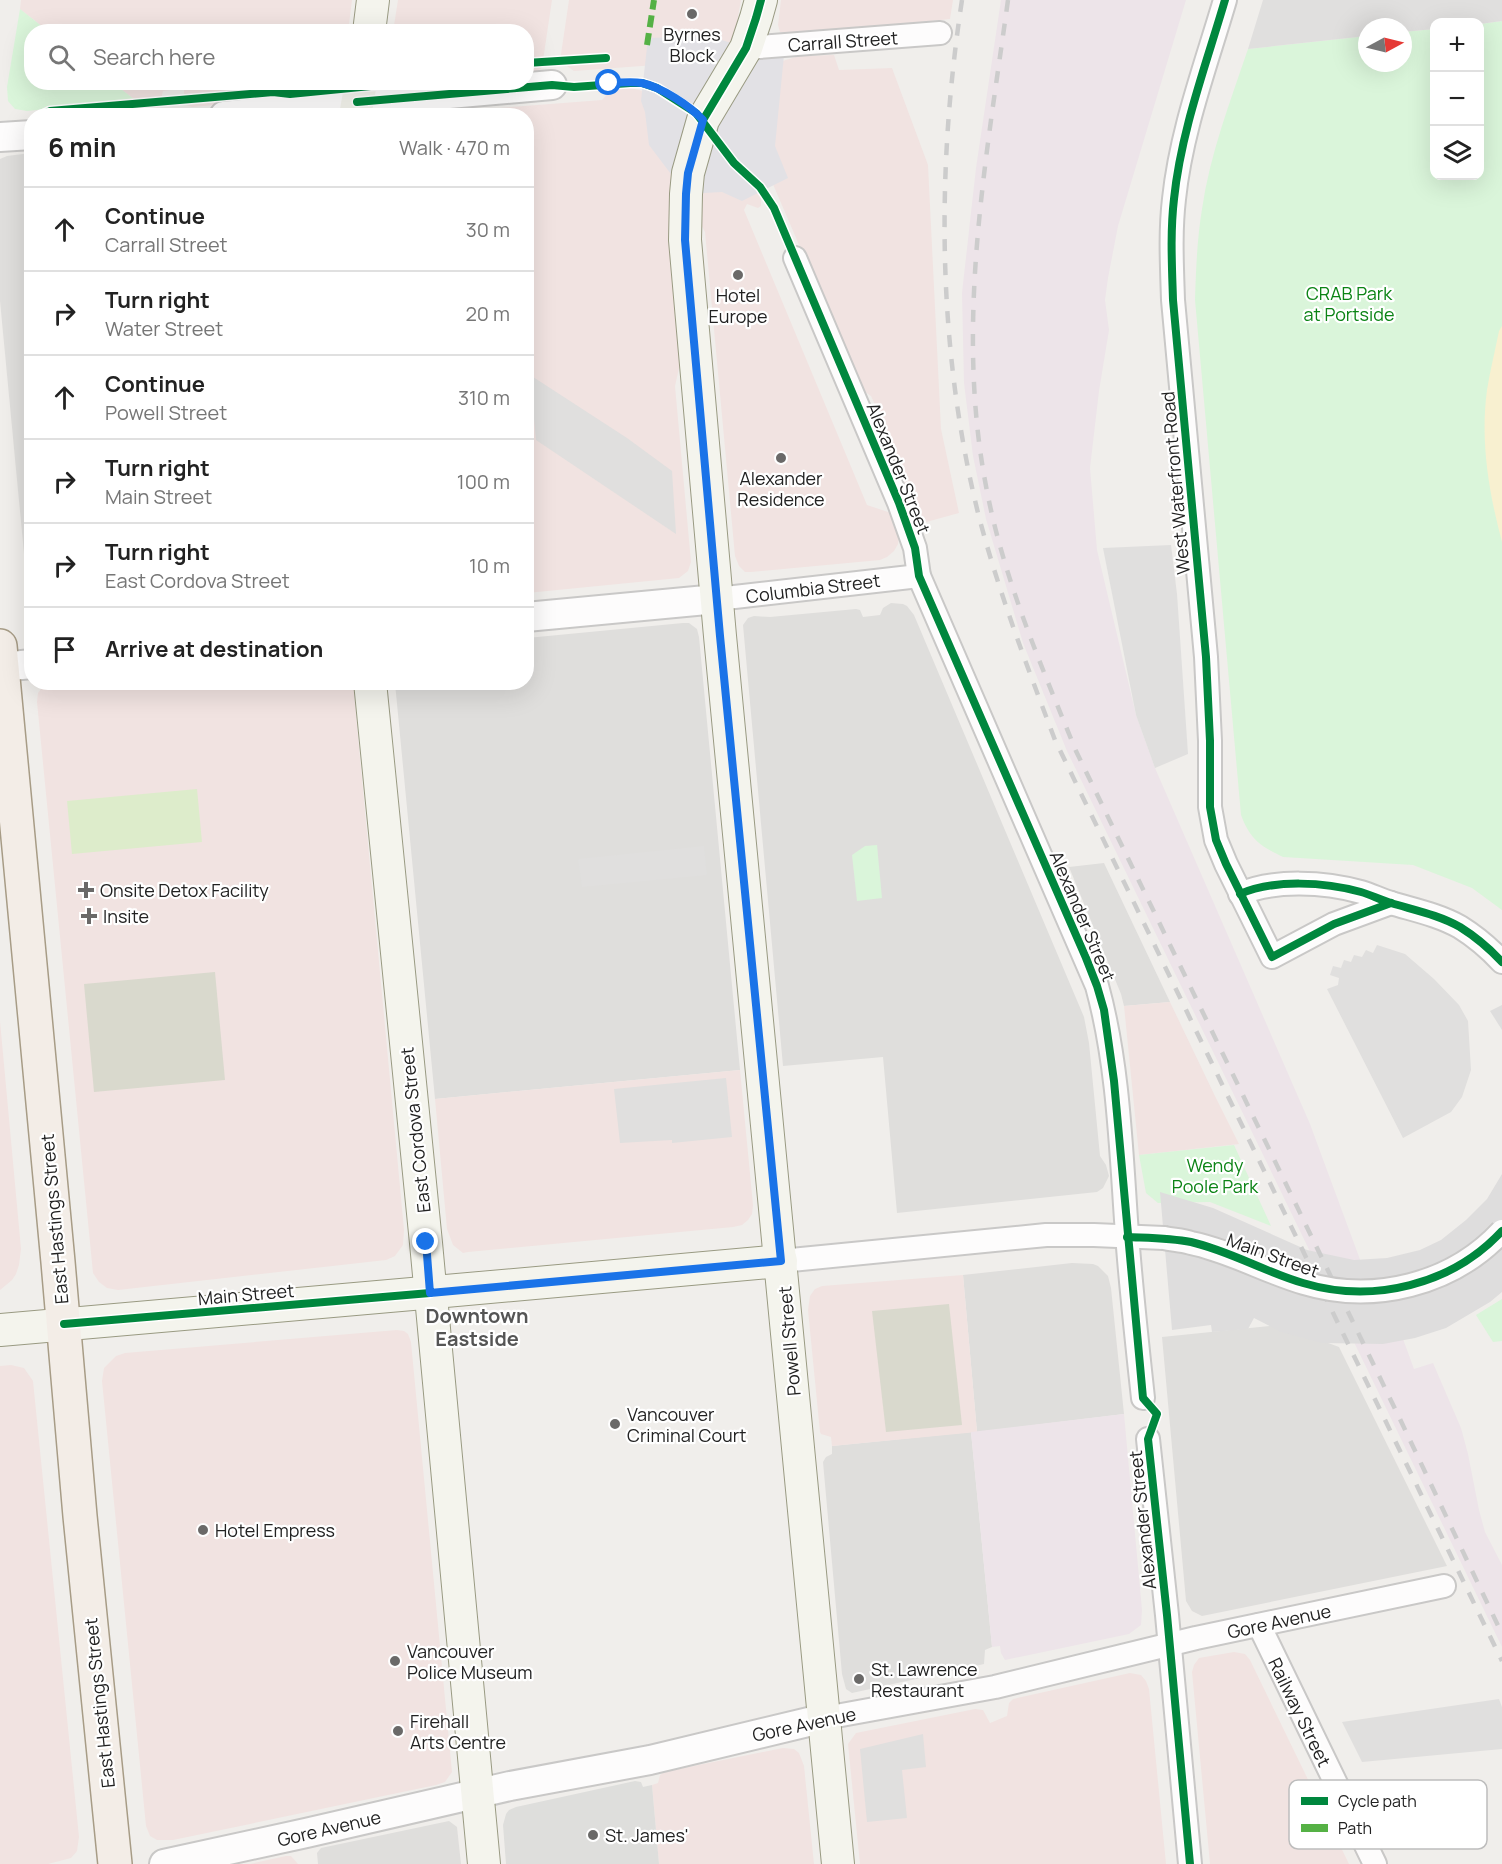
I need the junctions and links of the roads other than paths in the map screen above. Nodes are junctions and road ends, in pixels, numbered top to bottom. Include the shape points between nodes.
1 (374, 0) edge
2 (761, 0) edge
3 (1225, 0) edge
4 (370, 24) edge
5 (940, 33) dead end
6 (746, 48) junction
7 (552, 85) dead end
8 (534, 86) edge
9 (487, 90) edge
10 (358, 100) edge
11 (291, 108) edge
12 (24, 136) edge
13 (0, 137) edge
14 (795, 258) dead end
15 (919, 576) junction
16 (717, 599) junction
17 (534, 616) edge
18 (8, 661) edge
19 (371, 690) edge
20 (1240, 894) junction
21 (1391, 903) junction
22 (1502, 962) edge
23 (1502, 1231) edge
24 (1127, 1237) junction
25 (781, 1261) junction
26 (430, 1293) junction
27 (64, 1324) junction
28 (0, 1330) edge
29 (1143, 1398) dead end
30 (1148, 1439) dead end
31 (1444, 1586) dead end
32 (1259, 1625) junction
33 (1170, 1645) junction
34 (825, 1718) junction
35 (1334, 1780) edge
36 (478, 1794) junction
37 (1368, 1849) edge
38 (114, 1864) edge
39 (164, 1864) edge
40 (484, 1864) edge
41 (838, 1864) edge
42 (1190, 1864) edge
43 (1375, 1864) edge

1 - 4 main road
2 - 6 main road, Powell Street
3 - 20 street, West Waterfront Road via 1180,157 1171,244 1206,657 1210,807 1216,840
5 - 6 street, Carrall Street
6 - 16 main road, Powell Street via 703,120 686,194 685,240
7 - 8 street
9 - 10 street
10 - 11 street
12 - 13 street
14 - 15 street, Alexander Street via 899,503 915,548
15 - 16 street, Columbia Street
15 - 24 street, Alexander Street via 1097,986 1115,1090
16 - 17 street, Columbia Street
16 - 25 main road, Powell Street
18 - 27 main road, East Hastings Street
19 - 26 main road, East Cordova Street
20 - 21 street via 1255,887 1308,884 1334,886
20 - 21 street, West Waterfront Road via 1272,957 1334,924
21 - 22 street via 1458,926
23 - 24 street, Main Street, bridge via 1470,1259 1438,1276 1399,1288 1361,1292 1301,1283 1191,1242
24 - 25 street, Main Street via 1046,1235
24 - 29 street, Alexander Street
25 - 26 main road, Main Street
25 - 34 main road, Powell Street
26 - 27 main road, Main Street
26 - 36 main road, East Cordova Street
27 - 28 main road, Main Street
27 - 38 main road, East Hastings Street
30 - 33 street, Alexander Street
31 - 32 street, Gore Avenue
32 - 33 street, Gore Avenue
32 - 35 street, Railway Street
33 - 34 street, Gore Avenue via 995,1687
33 - 42 street, Alexander Street
34 - 36 street, Gore Avenue via 650,1760
34 - 41 main road, Powell Street
36 - 39 street, Gore Avenue
36 - 40 main road, East Cordova Street
37 - 43 street, Railway Street

